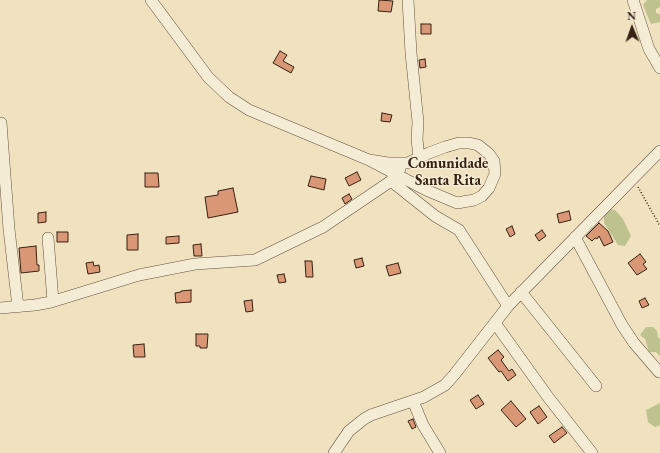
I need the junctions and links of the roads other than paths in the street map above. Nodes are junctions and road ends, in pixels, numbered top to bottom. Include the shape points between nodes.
1 (151, 0) edge
2 (408, 0) edge
3 (633, 0) edge
4 (660, 68) edge
5 (1, 123) edge
6 (660, 151) edge
7 (418, 158) junction
8 (369, 160) junction
9 (403, 164) junction
10 (394, 178) junction
11 (575, 237) junction
12 (48, 238) dead end
13 (521, 292) junction
14 (53, 301) junction
15 (508, 306) junction
16 (18, 307) junction
17 (0, 308) edge
18 (495, 323) junction
19 (659, 372) dead end
20 (596, 386) dead end
21 (412, 401) junction
22 (334, 453) edge
23 (440, 453) edge
24 (592, 453) edge

1 - 8 street via 208,77 229,97 257,113
2 - 7 street via 418,117
3 - 4 street via 650,49
5 - 16 street
6 - 11 street
7 - 9 street
7 - 10 street via 445,147 469,143 489,154 494,161 495,174 482,196 457,203
8 - 9 street
8 - 10 street
9 - 10 street
10 - 14 street via 323,227 255,260 172,268 139,275
10 - 15 street via 435,216 459,230
11 - 13 street
11 - 19 street via 622,325
12 - 14 street
13 - 15 street
13 - 20 street
14 - 16 street
15 - 18 street
16 - 17 street
18 - 21 street via 445,385
18 - 24 street
21 - 22 street via 371,415 357,424
21 - 23 street

